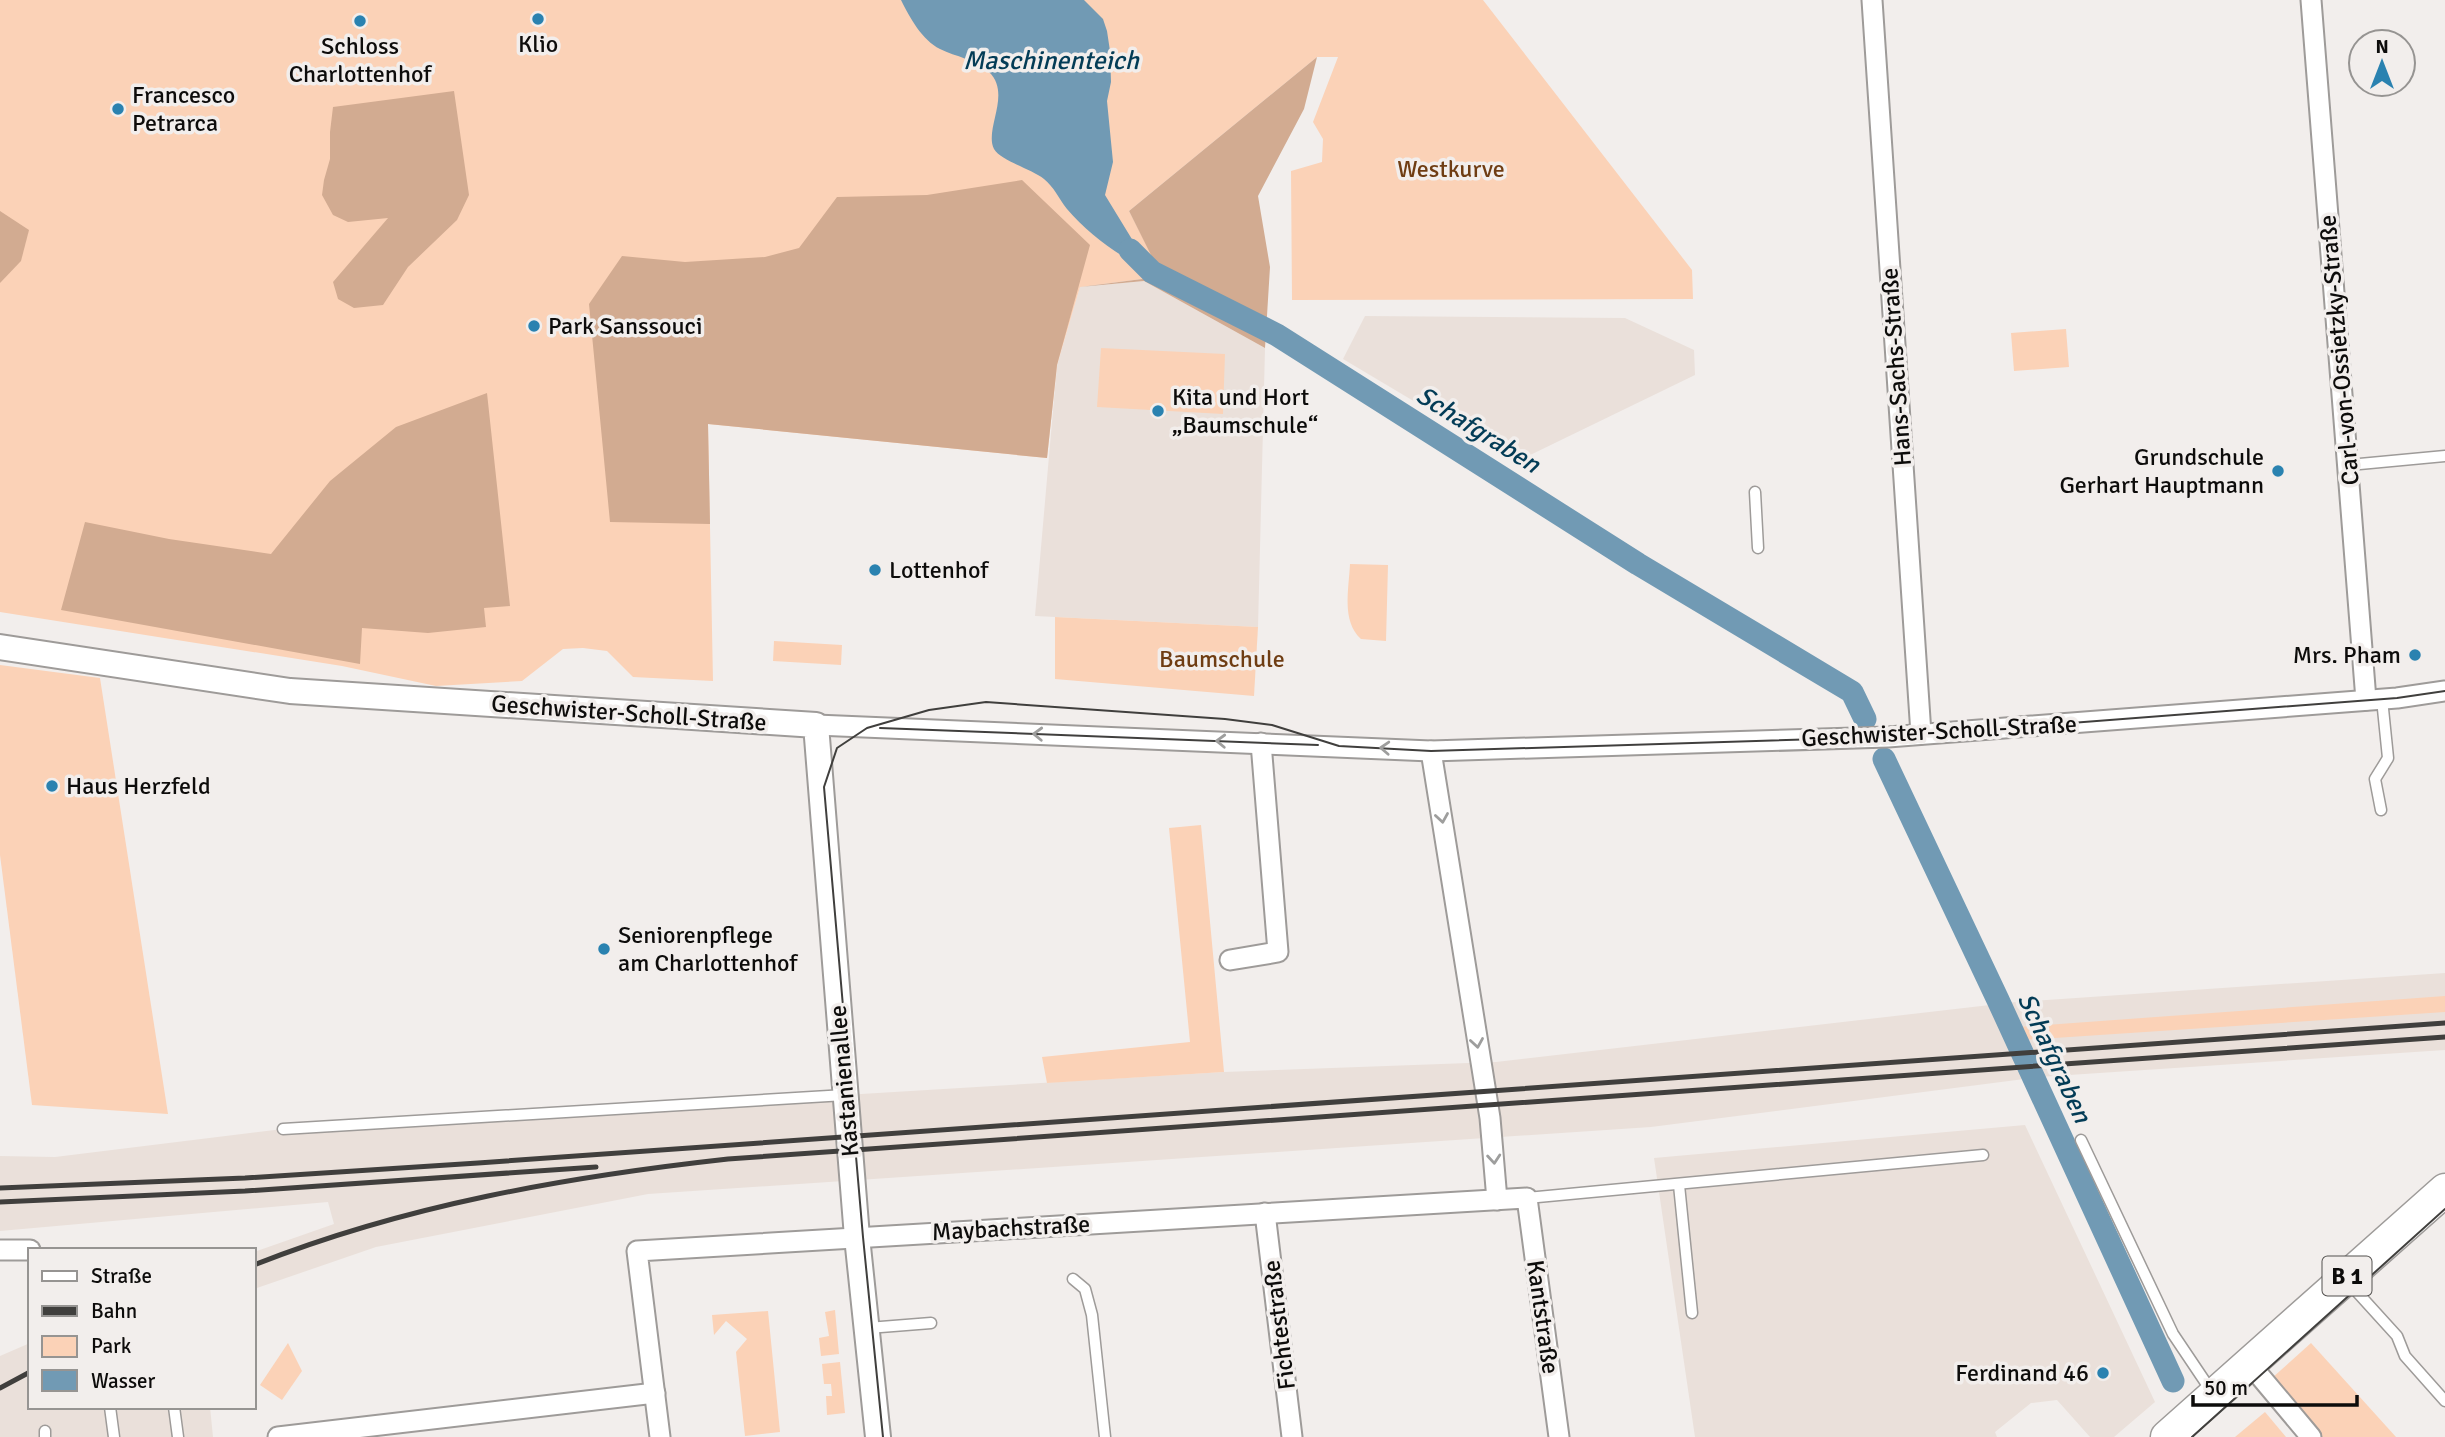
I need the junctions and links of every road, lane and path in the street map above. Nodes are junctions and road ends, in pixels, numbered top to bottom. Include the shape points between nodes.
1 (1872, 0) edge
2 (2311, 0) edge
3 (2445, 456) edge
4 (2348, 465) junction
5 (1755, 492) dead end
6 (1758, 548) dead end
7 (0, 647) edge
8 (2445, 691) edge
9 (2374, 699) junction
10 (816, 724) junction
11 (1921, 734) junction
12 (1261, 743) junction
13 (1431, 751) junction
14 (2381, 810) dead end
15 (1230, 960) dead end
16 (845, 1095) junction
17 (283, 1129) dead end
18 (2081, 1140) dead end
19 (1983, 1155) dead end
20 (1679, 1185) junction
21 (2445, 1190) edge
22 (1527, 1198) junction
23 (1497, 1200) junction
24 (1265, 1213) junction
25 (857, 1237) junction
26 (0, 1250) edge
27 (28, 1250) edge
28 (2345, 1278) junction
29 (1073, 1279) dead end
30 (1692, 1313) dead end
31 (931, 1322) dead end
32 (867, 1328) junction
33 (2249, 1363) junction
34 (655, 1393) junction
35 (2214, 1395) junction
36 (2445, 1401) edge
37 (110, 1409) edge
38 (174, 1409) edge
39 (114, 1437) edge
40 (178, 1437) edge
41 (278, 1437) edge
42 (660, 1437) edge
43 (878, 1437) edge
44 (1105, 1437) edge
45 (1292, 1437) edge
46 (1559, 1437) edge
47 (2167, 1437) edge
48 (2311, 1437) edge

1 - 11 street, Hans-Sachs-Straße
2 - 4 street, Carl-von-Ossietzky-Straße
3 - 4 lane
4 - 9 street, Carl-von-Ossietzky-Straße
5 - 6 lane
7 - 10 street, Geschwister-Scholl-Straße via 290,691
8 - 9 street, Geschwister-Scholl-Straße
9 - 11 street, Geschwister-Scholl-Straße
9 - 14 lane via 2388,758 2375,779
12 -> 10 street, Geschwister-Scholl-Straße
10 - 16 street, Kastanienallee
11 - 13 street, Geschwister-Scholl-Straße
13 -> 12 street, Geschwister-Scholl-Straße
12 - 15 street via 1278,952
13 -> 23 street via 1490,1118
16 - 17 lane
16 - 25 street, Kastanienallee
18 - 35 lane via 2173,1334
19 - 20 lane
20 - 22 lane
20 - 30 lane
21 - 28 main road, B 1
22 - 23 street, Maybachstraße
22 - 46 street, Kantstraße
23 - 24 street, Maybachstraße
24 - 25 street, Maybachstraße
24 - 45 street, Fichtestraße
25 - 32 street, Kastanienallee
25 - 34 street, Maybachstraße via 637,1251
26 - 27 street
28 - 33 main road, B 1
28 - 36 lane via 2397,1336 2405,1356
29 - 44 lane via 1085,1289 1093,1315
31 - 32 lane
32 - 43 street, Kastanienallee
33 - 35 main road, B 1
33 - 48 street
34 - 41 street
34 - 42 street, Maybachstraße
35 - 47 main road, B 1
37 - 39 lane
38 - 40 lane

